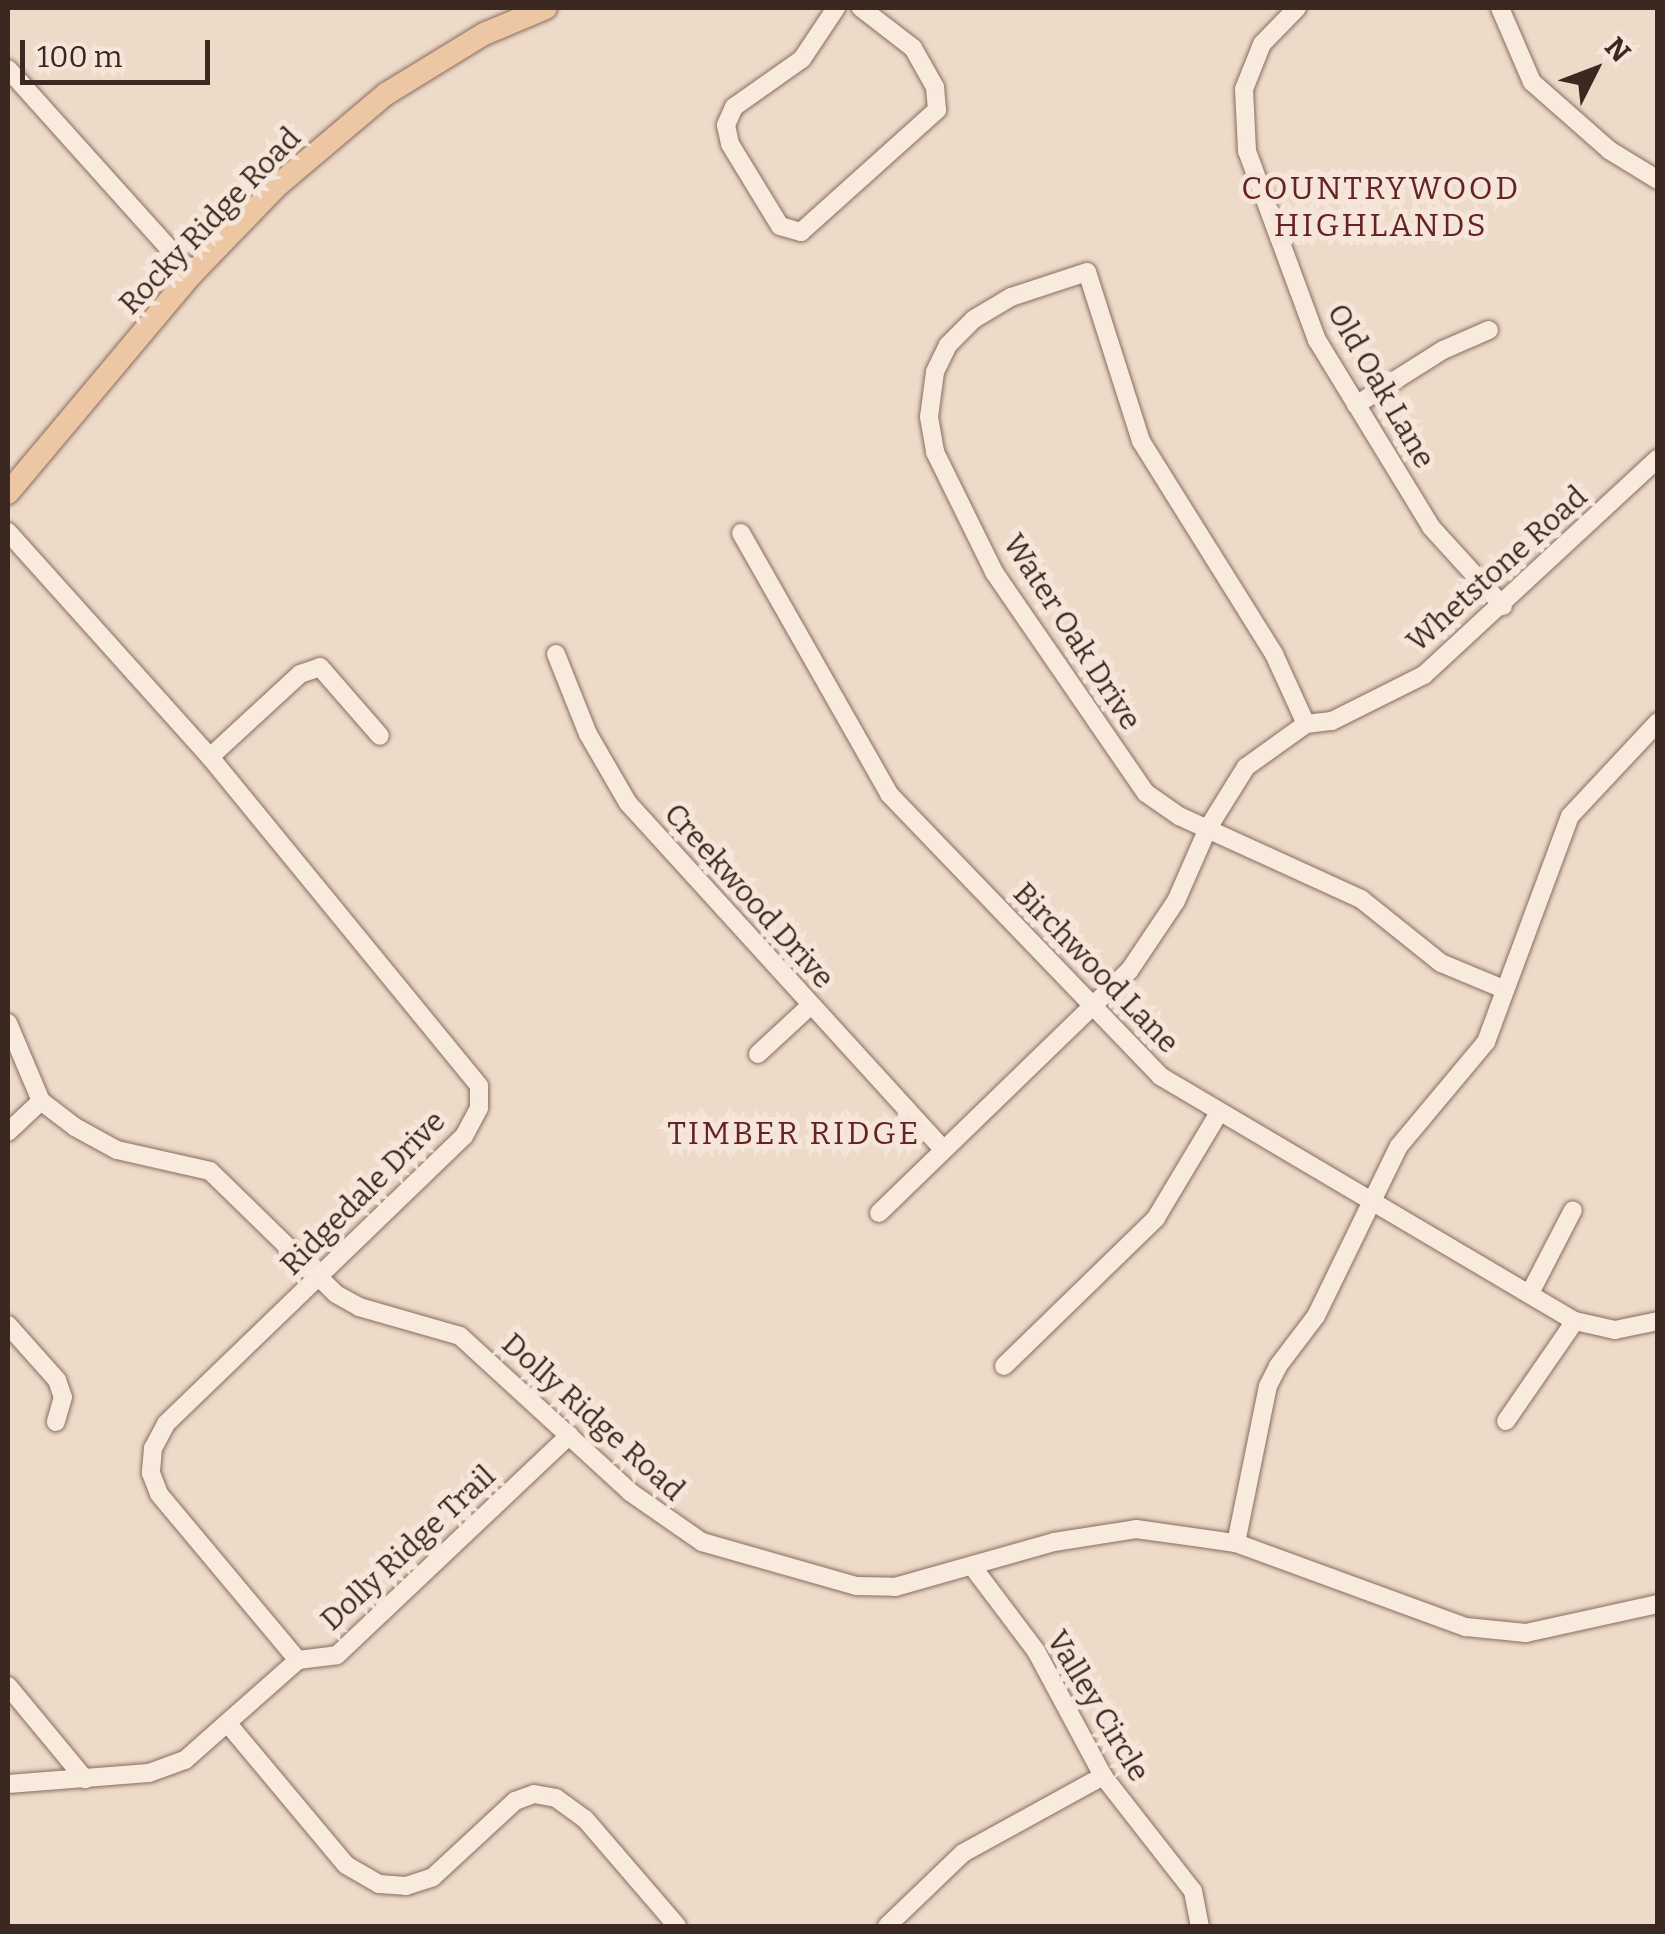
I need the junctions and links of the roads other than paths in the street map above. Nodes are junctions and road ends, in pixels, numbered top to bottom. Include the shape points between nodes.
1 (546, 8) edge
2 (836, 8) edge
3 (861, 8) edge
4 (1296, 8) edge
5 (1500, 8) edge
6 (8, 69) edge
7 (1658, 180) edge
8 (192, 274) junction
9 (1489, 330) dead end
10 (1356, 405) junction
11 (1658, 458) edge
12 (8, 493) edge
13 (8, 532) edge
14 (741, 534) dead end
15 (1503, 606) junction
16 (556, 654) dead end
17 (1658, 722) edge
18 (1306, 724) junction
19 (380, 736) dead end
20 (210, 758) junction
21 (1208, 828) junction
22 (1501, 988) junction
23 (811, 1005) junction
24 (1094, 1005) junction
25 (8, 1022) edge
26 (758, 1054) dead end
27 (41, 1102) junction
28 (1218, 1116) junction
29 (8, 1132) edge
30 (942, 1148) junction
31 (1369, 1198) junction
32 (1573, 1210) dead end
33 (879, 1212) dead end
34 (319, 1276) junction
35 (1530, 1293) junction
36 (1575, 1321) junction
37 (1658, 1322) edge
38 (8, 1325) edge
39 (1004, 1366) dead end
40 (1506, 1421) dead end
41 (56, 1422) dead end
42 (570, 1436) junction
43 (1236, 1542) junction
44 (972, 1566) junction
45 (1658, 1604) edge
46 (298, 1660) junction
47 (8, 1686) edge
48 (229, 1725) junction
49 (1103, 1776) junction
50 (85, 1779) junction
51 (8, 1784) edge
52 (676, 1926) edge
53 (887, 1926) edge
54 (1200, 1926) edge

1 - 8 main road, Rocky Ridge Road via 484,34 386,94 278,186
2 - 3 street via 802,59 734,107 726,125 780,226 801,232 937,110 935,88 914,48
4 - 10 street, Old Oak Lane via 1262,44 1244,89 1244,136 1317,340
5 - 7 street via 1532,82 1609,150
6 - 8 street
8 - 12 main road, Rocky Ridge Road
9 - 10 street via 1442,350
10 - 15 street, Old Oak Lane via 1432,527
11 - 15 street, Whetstone Road
13 - 20 street, Ridgedale Drive
14 - 24 street, Birchwood Lane via 890,794
15 - 18 street, Whetstone Road via 1424,675 1332,721
16 - 23 street, Creekwood Drive via 588,734 628,803
17 - 22 street via 1570,816
18 - 21 street, Whetstone Road via 1246,766
18 - 21 street, Water Oak Drive via 1274,654 1141,441 1086,272 1010,297 974,319 948,345 935,372 928,417 934,452 994,572 1146,793
19 - 20 street via 320,667 300,674
20 - 34 street, Ridgedale Drive via 479,1086 479,1108 464,1136
21 - 22 street, Water Oak Drive via 1361,898 1441,962
21 - 24 street, Whetstone Road via 1156,936
22 - 31 street via 1486,1042 1399,1146
23 - 26 street
23 - 30 street, Creekwood Drive
24 - 28 street, Birchwood Lane via 1160,1076
24 - 30 street, Whetstone Road
25 - 27 street
27 - 29 street
27 - 34 street, Dolly Ridge Road via 117,1150 210,1171
28 - 31 street, Birchwood Lane
28 - 39 street via 1156,1218
30 - 33 street, Whetstone Road
31 - 35 street, Birchwood Lane
31 - 43 street via 1316,1316 1268,1386
32 - 35 street
34 - 42 street, Dolly Ridge Road via 359,1308 460,1336
34 - 46 street, Ridgedale Drive via 166,1424 153,1448 151,1474 159,1494
35 - 36 street, Birchwood Lane
36 - 37 street, Birchwood Lane via 1616,1330
36 - 40 street
38 - 41 street via 57,1380 63,1397
42 - 44 street, Dolly Ridge Road via 670,1523 767,1564 856,1586 896,1587
42 - 46 street, Dolly Ridge Trail via 337,1655
43 - 44 street, Dolly Ridge Road via 1136,1529 1054,1542
43 - 45 street, Dolly Ridge Road via 1466,1627 1526,1633
44 - 49 street, Valley Circle via 1036,1651
46 - 48 street, Dolly Ridge Trail
47 - 50 street
48 - 50 street, Dolly Ridge Trail via 185,1760 156,1772
48 - 52 street via 346,1865 379,1884 406,1886 434,1877 514,1801 534,1794 556,1798 585,1819
49 - 53 street via 963,1853
49 - 54 street, Valley Circle via 1193,1891
50 - 51 street, Dolly Ridge Trail

